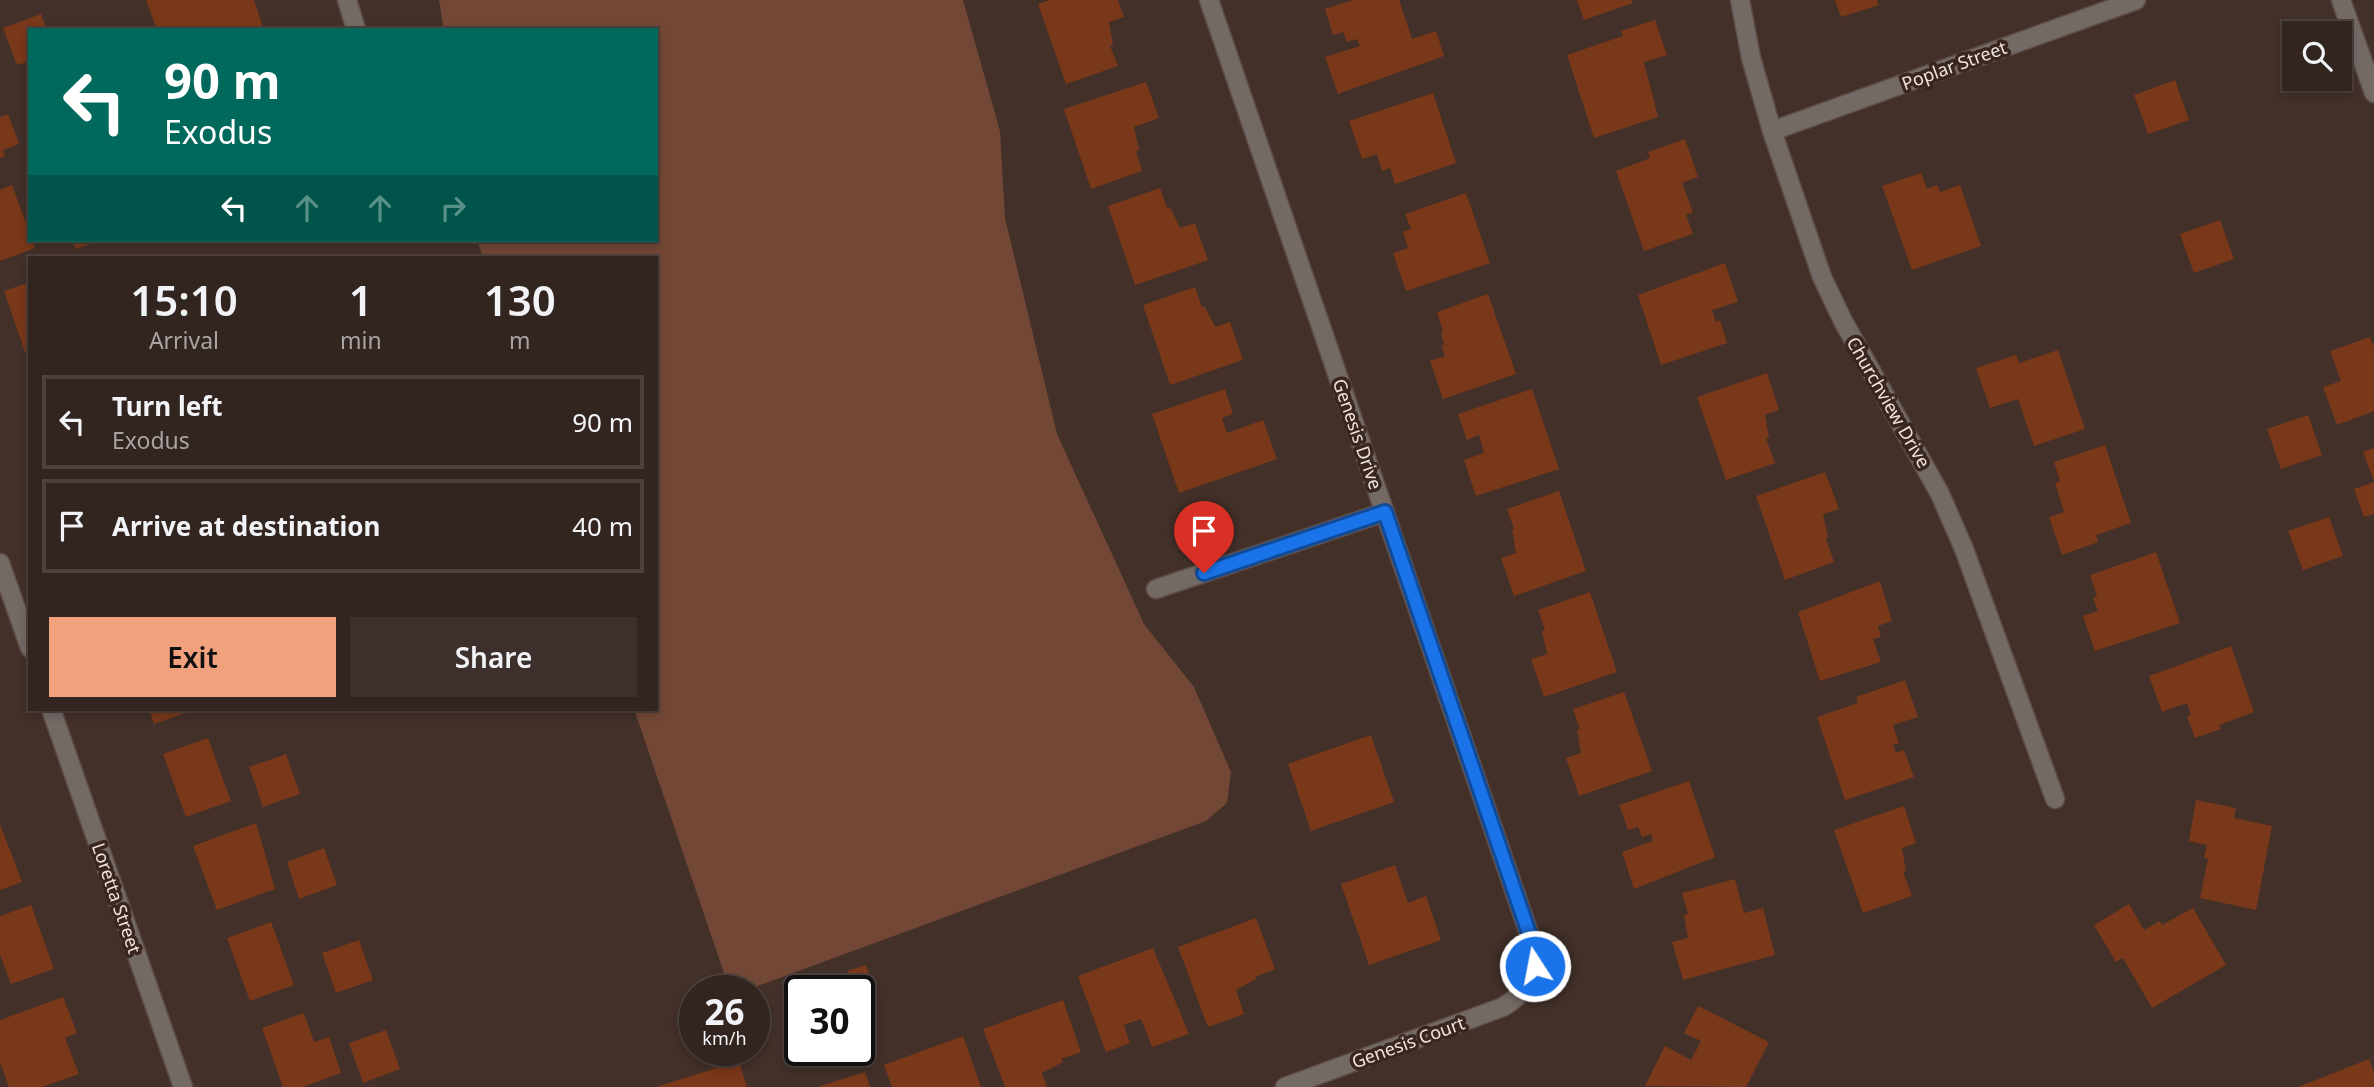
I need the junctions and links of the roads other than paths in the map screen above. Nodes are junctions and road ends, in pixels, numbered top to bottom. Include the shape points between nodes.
1 (347, 0) edge
2 (1209, 0) edge
3 (1740, 0) edge
4 (2136, 0) edge
5 (2341, 0) edge
6 (355, 26) dead end
7 (2374, 93) edge
8 (1772, 131) junction
9 (1385, 512) junction
10 (0, 563) edge
11 (1156, 589) dead end
12 (28, 642) edge
13 (52, 711) edge
14 (2055, 799) dead end
15 (1526, 989) joint
16 (183, 1087) edge
17 (1285, 1087) edge

1 - 6 street
2 - 9 street, Genesis Drive
3 - 8 street, Churchview Drive
4 - 8 street, Poplar Street
5 - 7 street
8 - 14 street, Churchview Drive via 1822,276 1915,446 1964,549
9 - 11 street
9 - 15 street, Genesis Drive via 1533,945 1535,966
10 - 12 street
13 - 16 street, Loretta Street
15 - 17 street, Genesis Court via 1503,1007

